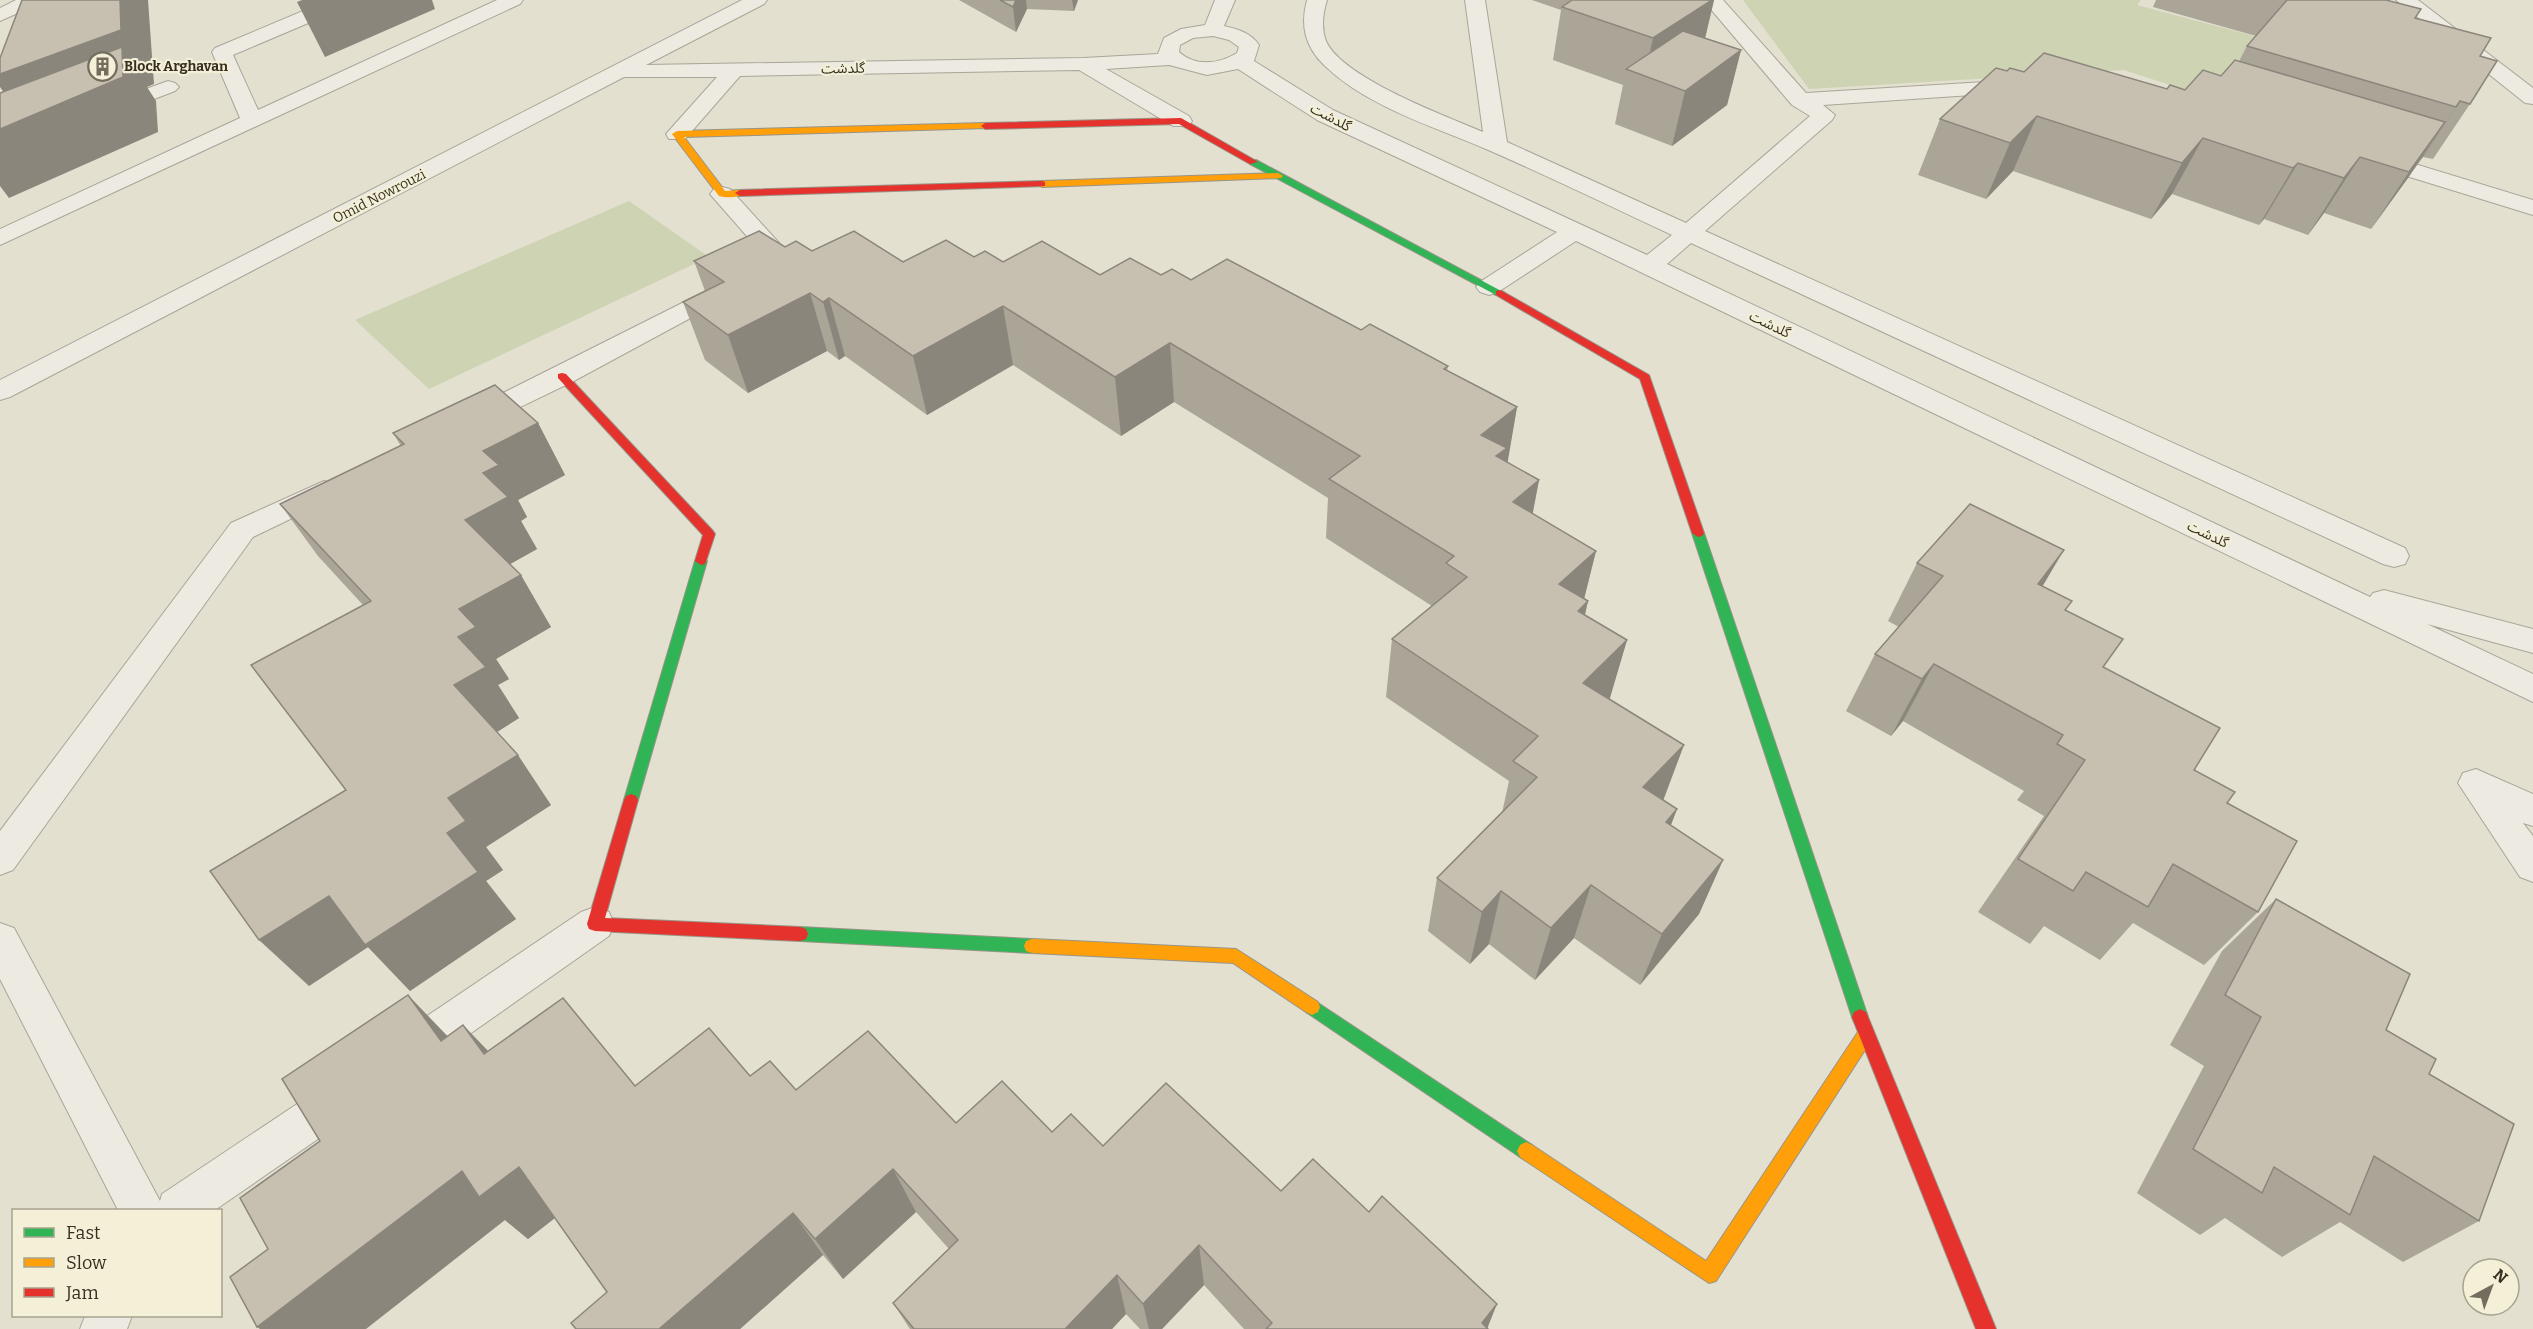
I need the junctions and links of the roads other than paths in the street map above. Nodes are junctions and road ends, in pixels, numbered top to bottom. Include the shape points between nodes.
1 (31, 0) edge
2 (513, 0) edge
3 (757, 0) edge
4 (1225, 0) edge
5 (1317, 0) edge
6 (1475, 0) edge
7 (1713, 0) edge
8 (2406, 0) edge
9 (339, 3) dead end
10 (0, 15) edge
11 (1213, 30) junction
12 (1173, 59) junction
13 (1240, 61) junction
14 (1083, 64) junction
15 (734, 70) junction
16 (620, 72) junction
17 (2038, 85) edge
18 (168, 87) dead end
19 (2533, 98) edge
20 (1800, 100) junction
21 (94, 116) edge
22 (252, 121) junction
23 (1181, 121) junction
24 (677, 134) junction
25 (1496, 145) junction
26 (2350, 151) edge
27 (1278, 176) junction
28 (722, 194) junction
29 (2533, 208) edge
30 (1573, 232) junction
31 (1691, 232) junction
32 (0, 238) edge
33 (1650, 266) junction
34 (1489, 287) junction
35 (562, 376) junction
36 (0, 391) edge
37 (445, 432) edge
38 (349, 478) edge
39 (2394, 556) dead end
40 (2304, 580) junction
41 (2533, 641) edge
42 (2533, 689) edge
43 (2533, 811) edge
44 (0, 859) edge
45 (2533, 866) edge
46 (595, 924) junction
47 (0, 940) edge
48 (1866, 1034) junction
49 (140, 1209) edge
50 (179, 1209) edge
51 (1986, 1329) edge

1 - 10 street
2 - 22 street
3 - 16 street, Omid Nowrouzi
4 - 11 street
5 - 25 street via 1313,14 1317,44 1334,63 1380,95
6 - 25 street
7 - 20 street
8 - 19 street
9 - 22 street via 222,52
11 - 12 street via 1188,33 1171,42 1168,54
11 - 13 street via 1236,34 1249,45 1247,56
12 - 13 street, گلدشت via 1205,68
12 - 14 street, گلدشت
13 - 30 street, گلدشت via 1324,115
14 - 15 street, گلدشت
14 - 23 street
15 - 16 street, گلدشت
15 - 24 street
16 - 36 street, Omid Nowrouzi
17 - 20 street
18 - 21 street
20 - 31 street via 1824,115
22 - 32 street
23 - 24 street
23 - 27 street
24 - 28 street
25 - 31 street
26 - 29 street
27 - 28 street
27 - 34 street
28 - 35 street via 782,260
30 - 33 street, گلدشت
30 - 34 street
31 - 33 street
31 - 39 street
33 - 40 street, گلدشت
34 - 48 street via 1645,377
35 - 37 street
35 - 46 street via 709,534
38 - 44 street via 243,530
40 - 41 street
40 - 42 street
43 - 45 street via 2476,783
46 - 48 street via 1236,956 1709,1274
46 - 50 street
47 - 49 street
48 - 51 street

